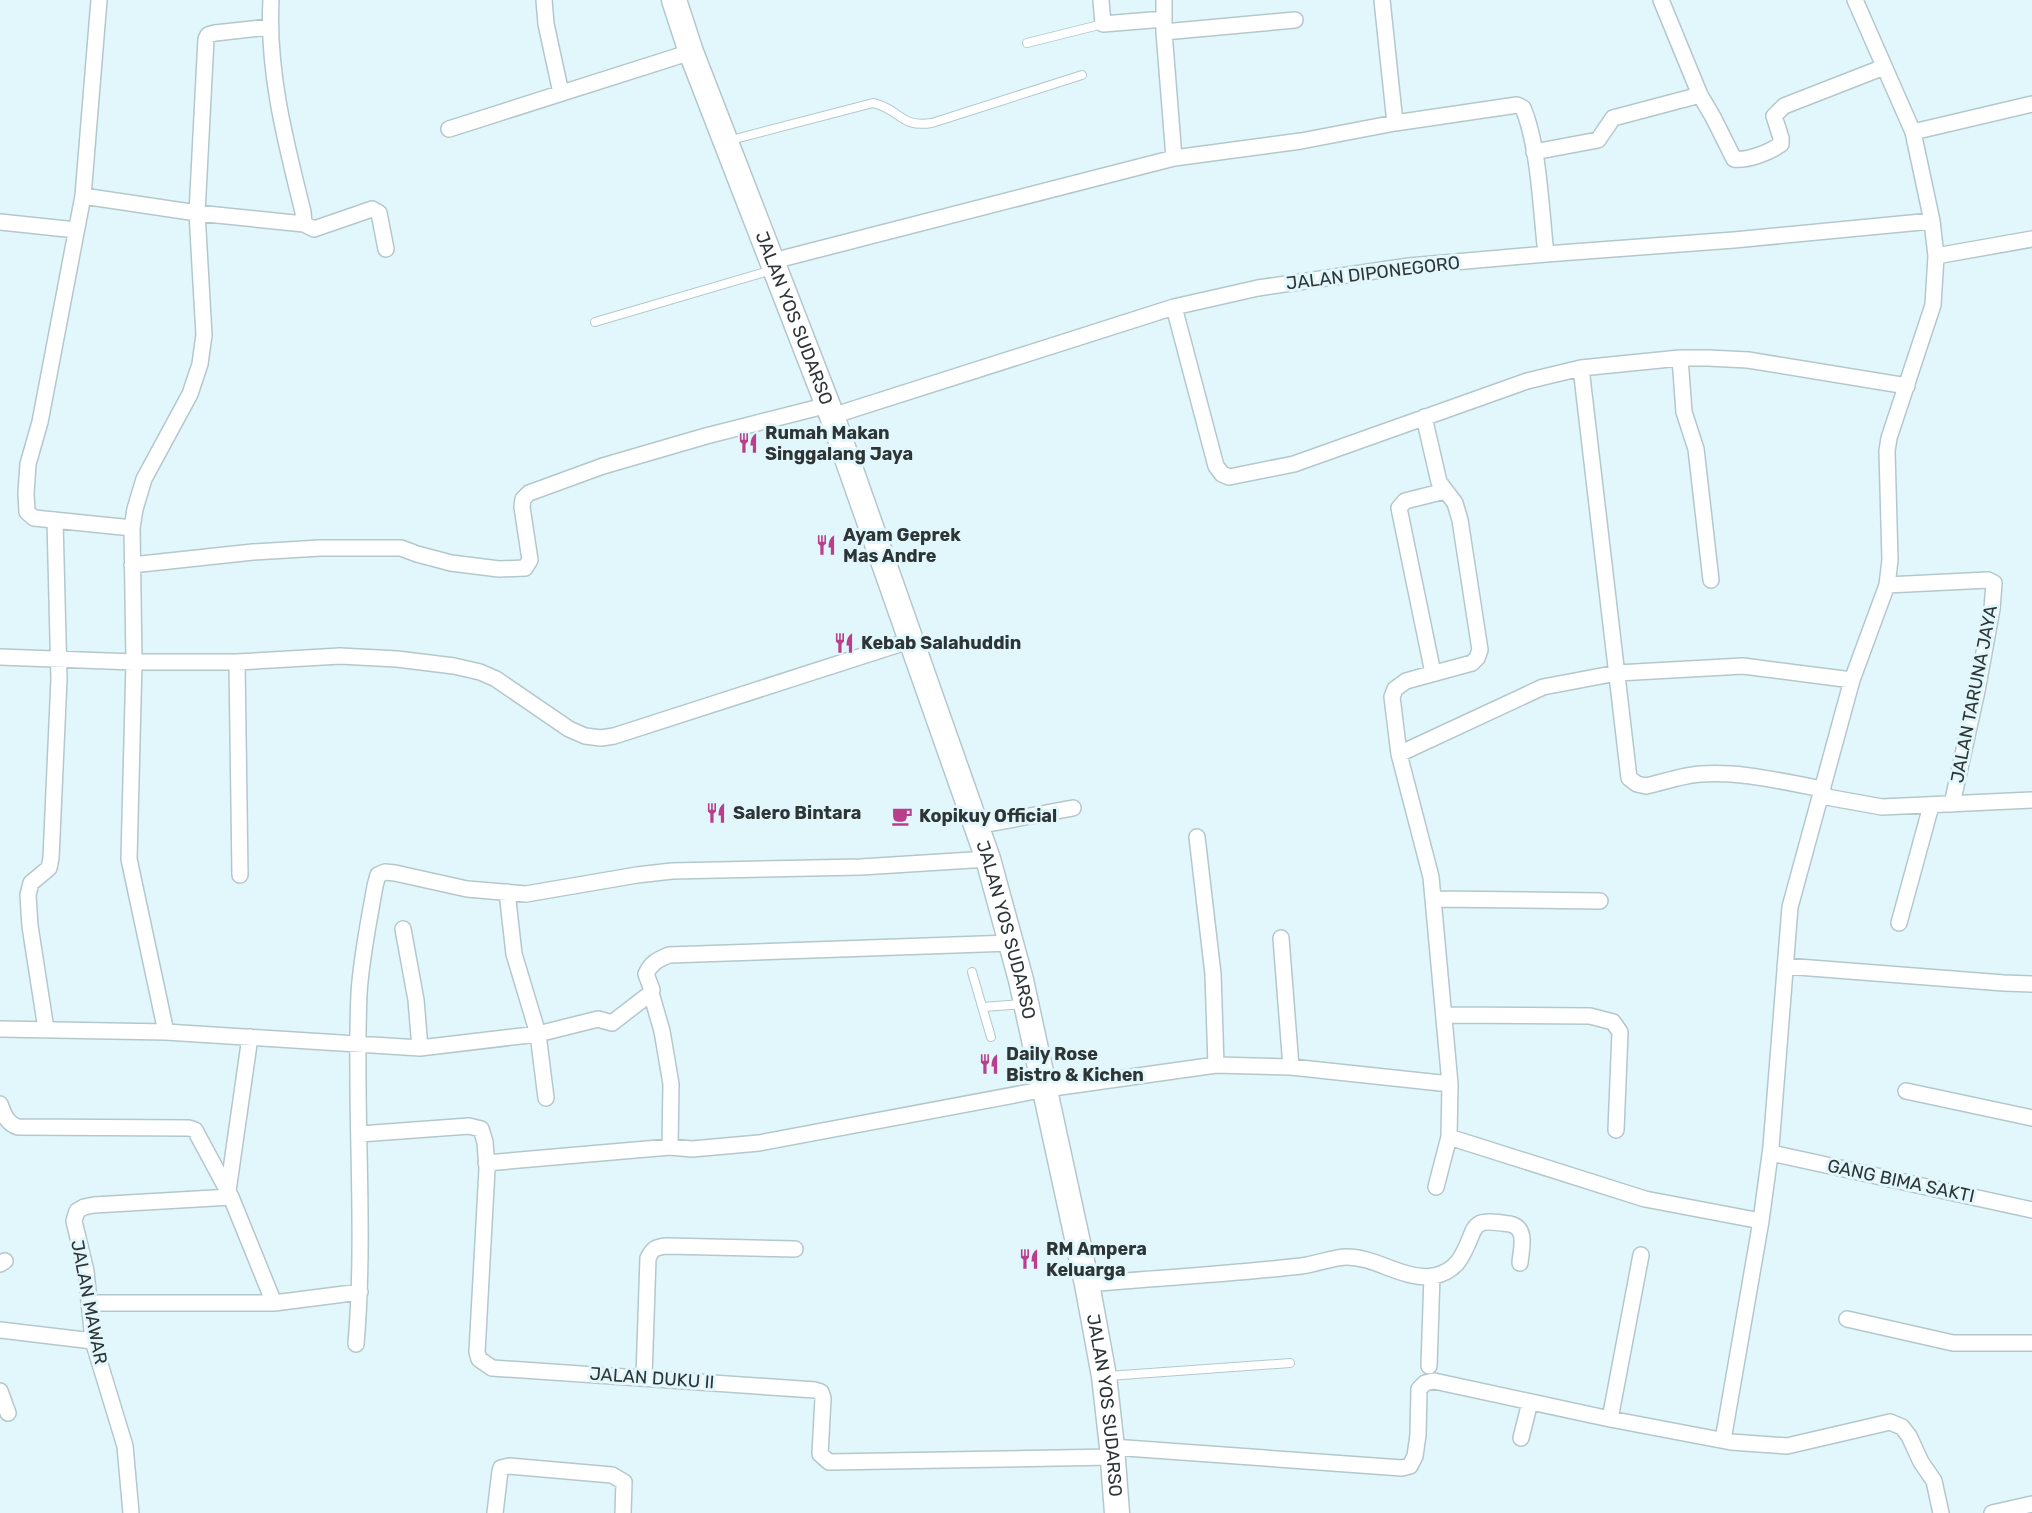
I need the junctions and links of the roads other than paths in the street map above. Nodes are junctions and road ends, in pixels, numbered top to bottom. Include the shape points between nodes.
1 (99, 0) edge
2 (271, 0) edge
3 (544, 0) edge
4 (674, 0) edge
5 (1101, 0) edge
6 (1164, 0) edge
7 (1383, 0) edge
8 (1661, 0) edge
9 (1855, 0) edge
10 (1295, 20) dead end
11 (1103, 24) junction
12 (1164, 26) junction
13 (270, 27) junction
14 (1027, 43) dead end
15 (691, 52) junction
16 (1884, 67) junction
17 (1082, 75) dead end
18 (561, 93) junction
19 (1700, 95) junction
20 (2032, 104) edge
21 (1395, 123) junction
22 (449, 129) dead end
23 (1913, 132) junction
24 (726, 141) junction
25 (1534, 152) junction
26 (1174, 158) junction
27 (83, 196) junction
28 (196, 213) junction
29 (1932, 221) junction
30 (0, 222) edge
31 (304, 224) junction
32 (76, 230) junction
33 (2032, 239) edge
34 (386, 249) dead end
35 (1546, 254) junction
36 (1936, 256) junction
37 (774, 264) junction
38 (1174, 307) junction
39 (595, 322) dead end
40 (1680, 358) junction
41 (1581, 368) junction
42 (1907, 386) junction
43 (830, 410) junction
44 (1424, 417) junction
45 (1445, 491) junction
46 (55, 520) junction
47 (132, 528) junction
48 (132, 565) junction
49 (1711, 580) dead end
50 (1887, 585) junction
51 (912, 640) junction
52 (0, 657) edge
53 (59, 659) junction
54 (134, 662) junction
55 (237, 662) junction
56 (1433, 673) junction
57 (1617, 673) junction
58 (1852, 680) junction
59 (1399, 754) junction
60 (1822, 792) junction
61 (2032, 800) edge
62 (1952, 804) junction
63 (1931, 806) junction
64 (1073, 808) dead end
65 (977, 826) junction
66 (1197, 837) dead end
67 (988, 859) junction
68 (240, 875) dead end
69 (507, 892) junction
70 (1433, 899) junction
71 (1600, 901) dead end
72 (1899, 923) dead end
73 (403, 929) dead end
74 (1281, 938) dead end
75 (1011, 943) junction
76 (1785, 966) junction
77 (972, 972) dead end
78 (2032, 984) edge
79 (651, 993) junction
80 (1027, 1004) junction
81 (983, 1007) junction
82 (1444, 1015) junction
83 (0, 1029) edge
84 (46, 1029) junction
85 (166, 1032) junction
86 (537, 1034) junction
87 (991, 1036) dead end
88 (250, 1037) junction
89 (358, 1045) junction
90 (420, 1048) junction
91 (1215, 1065) junction
92 (1291, 1067) junction
93 (1450, 1084) junction
94 (1046, 1089) junction
95 (1906, 1091) dead end
96 (546, 1098) dead end
97 (0, 1104) edge
98 (2032, 1118) edge
99 (1616, 1130) dead end
100 (360, 1134) junction
101 (1449, 1137) junction
102 (670, 1148) junction
103 (1771, 1153) junction
104 (486, 1162) junction
105 (1436, 1187) dead end
106 (229, 1194) junction
107 (2032, 1210) edge
108 (1761, 1221) junction
109 (795, 1250) dead end
110 (1641, 1256) dead end
111 (1520, 1263) dead end
112 (1432, 1276) junction
113 (1087, 1284) junction
114 (360, 1292) junction
115 (90, 1303) junction
116 (274, 1303) junction
117 (1847, 1320) dead end
118 (0, 1330) edge
119 (93, 1341) junction
120 (2032, 1343) edge
121 (356, 1344) dead end
122 (1290, 1363) dead end
123 (1430, 1366) dead end
124 (1104, 1376) junction
125 (644, 1377) junction
126 (0, 1391) edge
127 (1530, 1402) junction
128 (8, 1413) dead end
129 (1610, 1419) junction
130 (1521, 1438) dead end
131 (1723, 1440) junction
132 (1113, 1452) junction
133 (2032, 1504) edge
134 (131, 1513) edge
135 (495, 1513) edge
136 (623, 1513) edge
137 (1117, 1513) edge
138 (1941, 1513) edge
139 (1992, 1513) edge

1 - 27 street
2 - 13 street
3 - 18 street
4 - 15 highway, JALAN YOS SUDARSO
5 - 11 street
6 - 12 street
7 - 21 street
8 - 19 street
9 - 16 street
10 - 12 street
11 - 12 street
11 - 14 lane
12 - 26 street
13 - 28 street via 215,33 206,39
13 - 31 street via 281,123
15 - 18 street
15 - 24 highway, JALAN YOS SUDARSO
16 - 19 street via 1784,106 1774,116 1781,144 1740,160 1734,159
16 - 23 street
17 - 24 lane via 932,123 907,122 886,106 873,103
18 - 22 street
19 - 25 street via 1613,118 1598,140
20 - 23 street
21 - 25 street via 1517,105 1526,115
21 - 26 street via 1301,141
23 - 29 street
24 - 37 highway, JALAN YOS SUDARSO
25 - 35 street
26 - 37 street
27 - 28 street
27 - 32 street
28 - 31 street
28 - 47 street via 204,335 200,364 190,394 144,479
29 - 35 street, JALAN DIPONEGORO
29 - 36 street
30 - 32 street
31 - 34 street via 314,229 372,208 379,213
32 - 46 street via 40,422 28,464 27,512 30,516
33 - 36 street
35 - 38 street, JALAN DIPONEGORO via 1331,277
36 - 42 street via 1933,305
37 - 39 lane
37 - 43 highway, JALAN YOS SUDARSO
38 - 43 street, JALAN DIPONEGORO
38 - 44 street via 1216,466 1222,474 1229,477 1294,464
40 - 41 street
40 - 42 street via 1748,360
40 - 49 street via 1684,412 1696,449
41 - 44 street via 1527,381
41 - 57 street
42 - 50 street via 1887,451
43 - 48 street, JALAN DIPONEGORO via 706,436 529,493 522,507 530,560 525,568 452,563 400,548 320,548
43 - 51 highway, JALAN YOS SUDARSO
44 - 45 street
45 - 56 street via 1405,501 1399,508
45 - 56 street via 1455,503 1460,520 1480,650 1472,663
46 - 47 street
46 - 53 street
47 - 48 street
48 - 54 street
50 - 58 street
50 - 62 street, JALAN TARUNA JAYA via 1988,580 1994,583 1977,691
51 - 55 street via 601,738 569,729 496,679 468,669 340,656
51 - 65 highway, JALAN YOS SUDARSO
52 - 53 street
53 - 54 street
53 - 84 street via 51,858 49,868 31,883 28,895
54 - 55 street
54 - 85 street via 129,859
55 - 68 street
56 - 59 street via 1406,681 1395,689 1392,704
57 - 58 street via 1743,666
57 - 59 street via 1543,687
57 - 60 street via 1629,778 1637,784 1646,786 1700,774 1725,774
58 - 60 street
59 - 70 street via 1427,858
60 - 63 street via 1882,807
60 - 76 street via 1790,907
61 - 62 street
62 - 63 street
63 - 72 street
64 - 65 street
65 - 67 highway, JALAN YOS SUDARSO
66 - 91 street via 1213,974
67 - 69 street via 861,867 672,871 526,894
67 - 75 highway, JALAN YOS SUDARSO
69 - 86 street via 514,954
69 - 89 street via 467,889 395,873 378,875 361,973
70 - 71 street
70 - 82 street
73 - 90 street
74 - 92 street
75 - 79 street via 669,956 655,960 649,967 646,974
75 - 80 highway, JALAN YOS SUDARSO
76 - 78 street
76 - 103 street
77 - 81 lane
79 - 86 street via 612,1023 598,1019
79 - 102 street via 671,1084
80 - 81 lane
80 - 94 highway, JALAN YOS SUDARSO
81 - 87 lane
82 - 93 street
82 - 99 street via 1590,1016 1613,1022 1620,1032
83 - 84 street
84 - 85 street
85 - 88 street
86 - 90 street
86 - 96 street
88 - 89 street
88 - 106 street
89 - 90 street
89 - 100 street
91 - 92 street
91 - 94 street
92 - 93 street
93 - 101 street
94 - 102 street via 759,1143
94 - 113 highway, JALAN YOS SUDARSO
95 - 98 street
97 - 106 street via 6,1119 18,1126 195,1130
100 - 104 street, JALAN DUKU II via 475,1126 484,1134
100 - 114 street
101 - 105 street
101 - 108 street via 1645,1200
102 - 104 street
103 - 107 street, GANG BIMA SAKTI
103 - 108 street
104 - 125 street, JALAN DUKU II via 479,1359 492,1368
106 - 115 street, JALAN MAWAR via 84,1207 77,1211 75,1231
106 - 116 street
108 - 131 street
109 - 125 street via 657,1246 652,1250 648,1258
110 - 129 street
111 - 112 street via 1523,1235 1519,1228 1485,1222 1474,1228 1459,1263 1449,1272
112 - 113 street via 1416,1276 1365,1258 1344,1257 1302,1266
112 - 123 street
113 - 124 highway, JALAN YOS SUDARSO
114 - 116 street
114 - 121 street
115 - 116 street
115 - 119 street, JALAN MAWAR
117 - 120 street via 1953,1343
118 - 119 street
119 - 134 street, JALAN MAWAR via 125,1446
122 - 124 lane
124 - 132 highway, JALAN YOS SUDARSO
125 - 132 street, JALAN DUKU II via 821,1392 820,1454 829,1462
126 - 128 street
127 - 129 street
127 - 130 street
127 - 132 street via 1434,1381 1425,1383 1419,1389 1415,1456 1410,1466 1402,1468
129 - 131 street
131 - 138 street via 1787,1446 1890,1422 1896,1424 1909,1436 1934,1481
132 - 137 highway, JALAN YOS SUDARSO
133 - 139 street
135 - 136 street via 501,1467 509,1466 612,1475 624,1482

